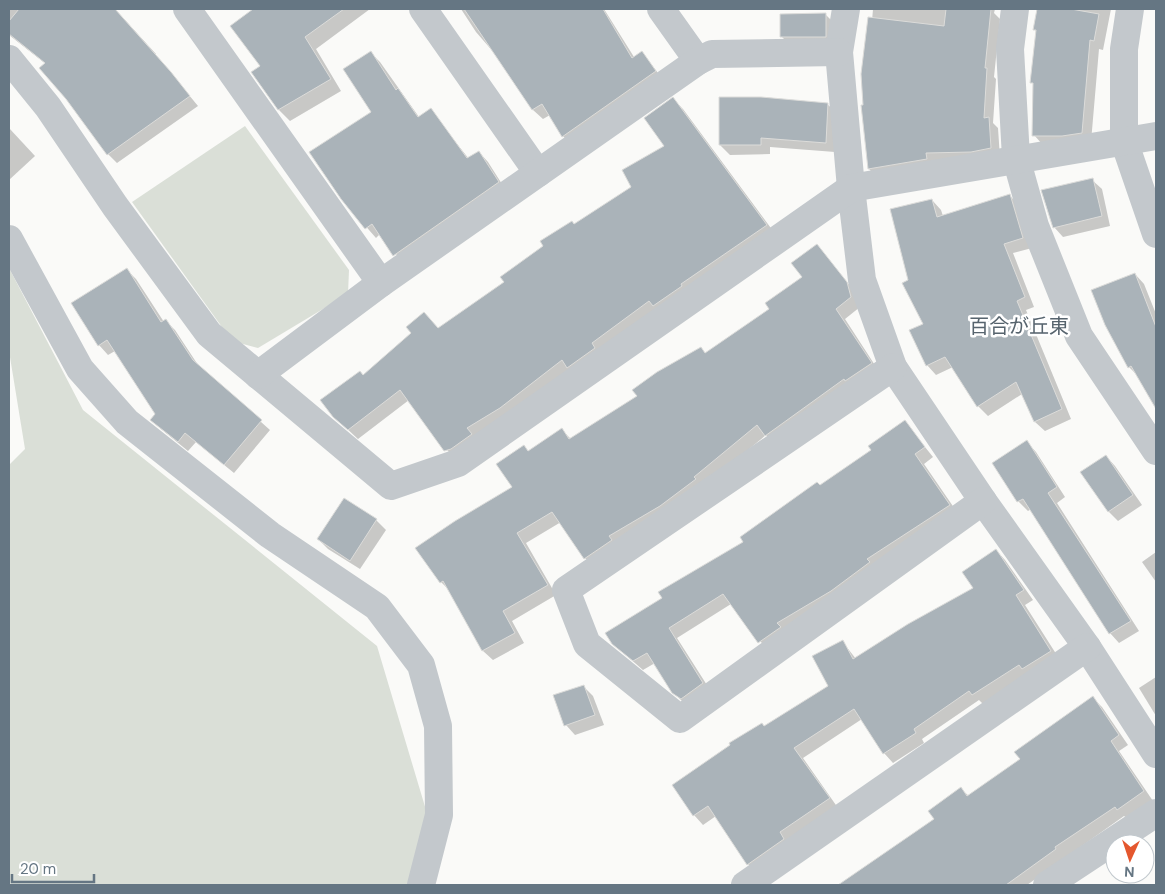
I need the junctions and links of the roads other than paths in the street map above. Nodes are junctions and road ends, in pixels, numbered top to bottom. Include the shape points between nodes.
1 (187, 9) edge
2 (423, 9) edge
3 (661, 9) edge
4 (846, 9) edge
5 (1015, 9) edge
6 (1130, 9) edge
7 (839, 52) junction
8 (9, 59) edge
9 (698, 62) junction
10 (1156, 136) edge
11 (1124, 142) junction
12 (1016, 158) junction
13 (538, 173) junction
14 (851, 188) junction
15 (1156, 234) edge
16 (9, 239) edge
17 (381, 283) junction
18 (893, 367) junction
19 (258, 375) junction
20 (1156, 451) edge
21 (983, 501) junction
22 (1087, 647) junction
23 (1156, 754) edge
24 (1156, 813) edge
25 (421, 885) edge
26 (745, 885) edge
27 (1047, 885) edge

1 - 17 street
2 - 13 street
3 - 9 street
4 - 7 street
5 - 12 street via 1010,49
6 - 11 street via 1124,49
7 - 9 street via 712,54
7 - 14 street
8 - 19 street via 48,107 115,206 209,334
9 - 13 street
10 - 11 street
11 - 12 street
11 - 15 street
12 - 14 street
12 - 20 street via 1035,226 1079,336
13 - 17 street
14 - 18 street via 862,280
14 - 19 street via 458,463 391,486
16 - 25 street via 80,369 127,422 270,535 377,607 421,665 438,726 439,815
17 - 19 street
18 - 21 street
18 - 21 street via 566,590 587,644 680,719
21 - 22 street
22 - 23 street
22 - 26 street
24 - 27 street

